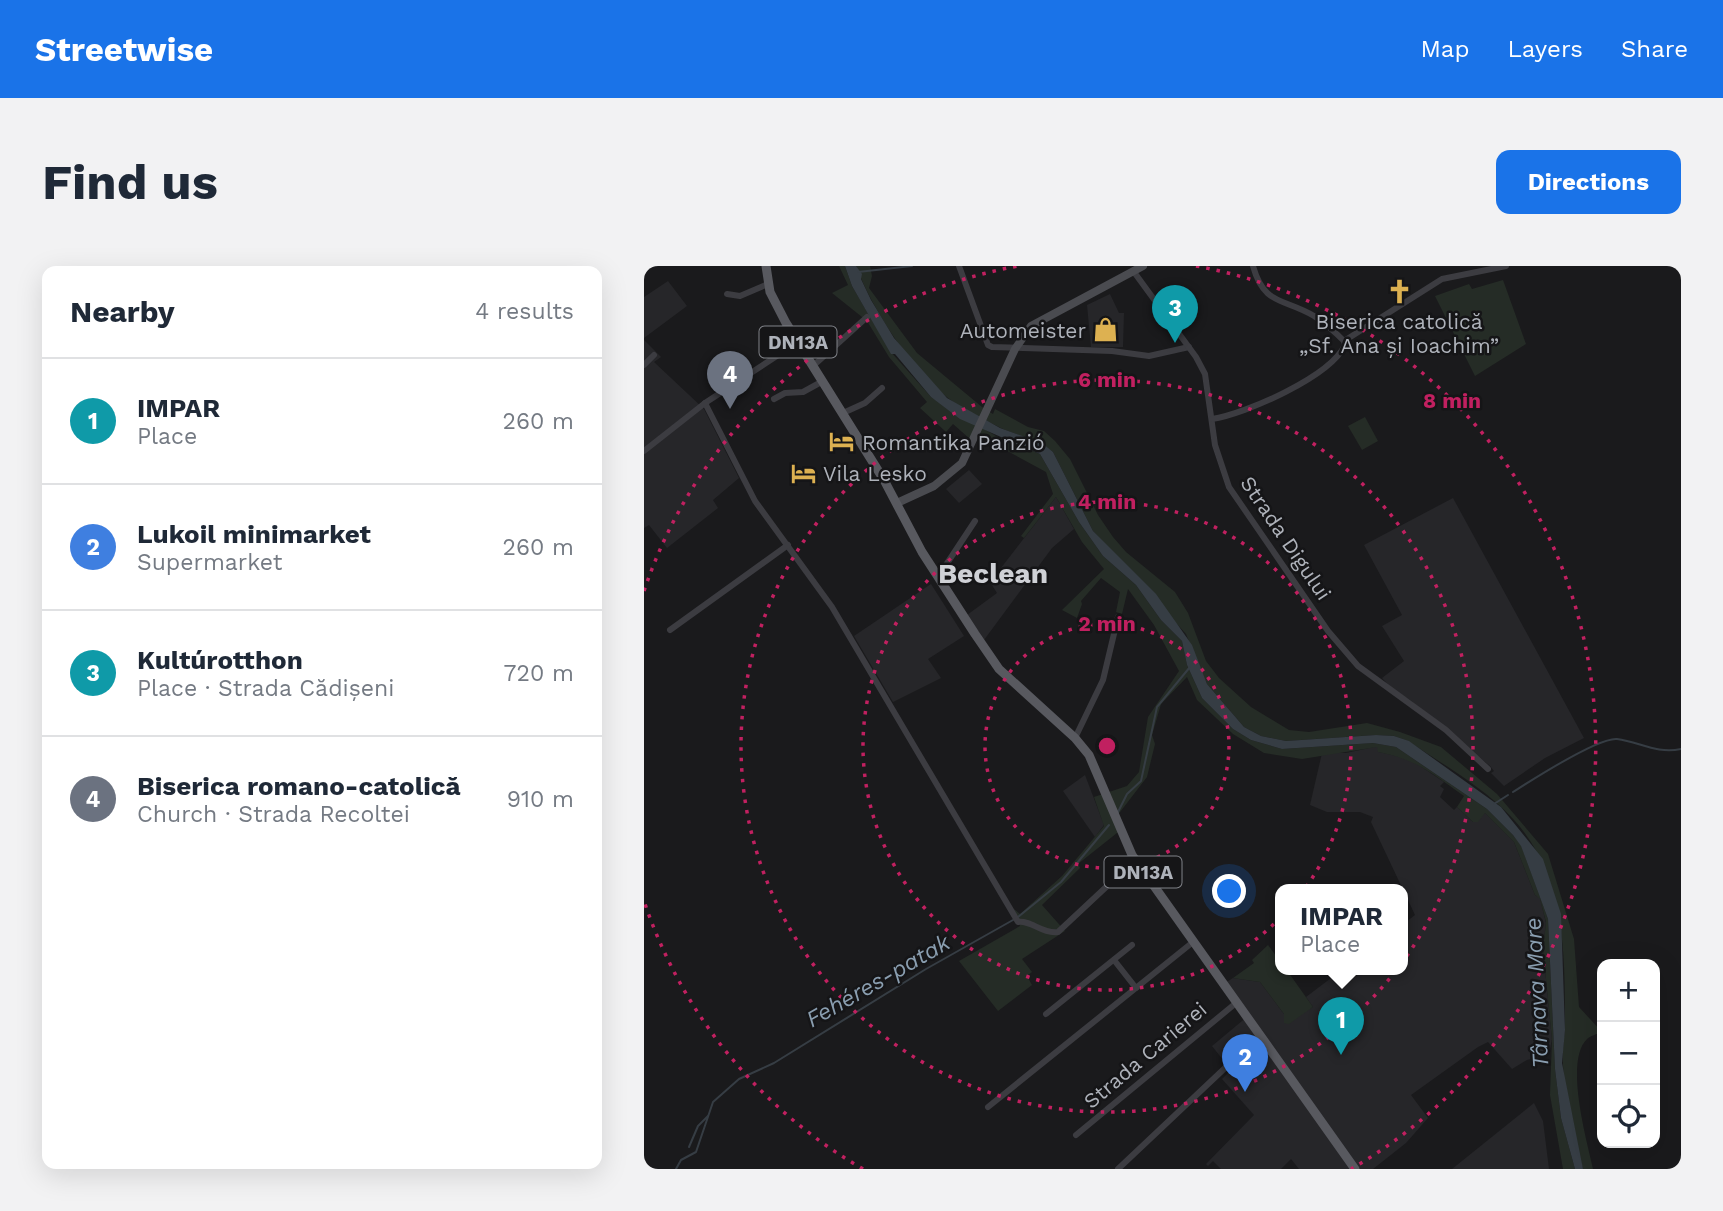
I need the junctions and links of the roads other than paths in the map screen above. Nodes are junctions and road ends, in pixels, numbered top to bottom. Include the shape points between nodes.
1 (766, 266) edge
2 (959, 266) edge
3 (1143, 266) edge
4 (1253, 266) edge
5 (1506, 266) edge
6 (1134, 272) junction
7 (768, 284) junction
8 (727, 294) dead end
9 (867, 317) dead end
10 (1345, 341) junction
11 (798, 342) junction
12 (1189, 347) junction
13 (1015, 349) junction
14 (654, 355) dead end
15 (644, 365) edge
16 (813, 366) junction
17 (823, 381) junction
18 (882, 388) dead end
19 (774, 399) dead end
20 (705, 403) junction
21 (843, 413) junction
22 (1212, 419) junction
23 (644, 452) edge
24 (897, 503) junction
25 (975, 521) dead end
26 (788, 545) junction
27 (938, 577) junction
28 (1118, 617) dead end
29 (670, 630) dead end
30 (1075, 738) junction
31 (1488, 769) dead end
32 (1135, 860) junction
33 (1193, 942) junction
34 (1132, 945) dead end
35 (1114, 960) junction
36 (1136, 988) junction
37 (1236, 1003) junction
38 (1046, 1014) dead end
39 (1260, 1035) junction
40 (988, 1107) dead end
41 (1076, 1135) dead end
42 (1118, 1169) edge
43 (1354, 1169) edge

1 - 7 main road, DN13A
2 - 13 street via 988,345
3 - 6 main road
4 - 10 street via 1267,294 1312,315
5 - 10 street via 1442,279
6 - 12 street, Strada Digului
6 - 13 main road via 1039,319
7 - 8 street via 740,296
7 - 11 main road, DN13A
9 - 16 street
10 - 22 street via 1342,351 1306,379 1237,414
11 - 16 main road, DN13A
11 - 20 street
12 - 13 street via 1149,356
12 - 22 street, Strada Digului via 1208,381
13 - 24 main road via 970,452 953,472
14 - 15 street
16 - 17 main road, DN13A
17 - 19 street
17 - 21 main road, DN13A
18 - 21 street
20 - 23 street
20 - 26 street via 755,501
21 - 24 main road, DN13A
22 - 31 street, Strada Digului via 1223,474 1337,643 1358,666 1446,730
24 - 27 main road, DN13A
25 - 27 street
26 - 29 street
26 - 32 street via 839,619 1016,920 1058,932
27 - 30 main road, DN13A via 999,669
28 - 30 street via 1103,680
30 - 32 main road, DN13A via 1096,767
32 - 33 main road, DN13A
33 - 36 street
33 - 37 main road, DN13A
34 - 35 street
35 - 36 street
35 - 38 street
36 - 40 street
37 - 39 main road, DN13A
37 - 41 street, Strada Carierei
39 - 42 street
39 - 43 main road, DN13A

